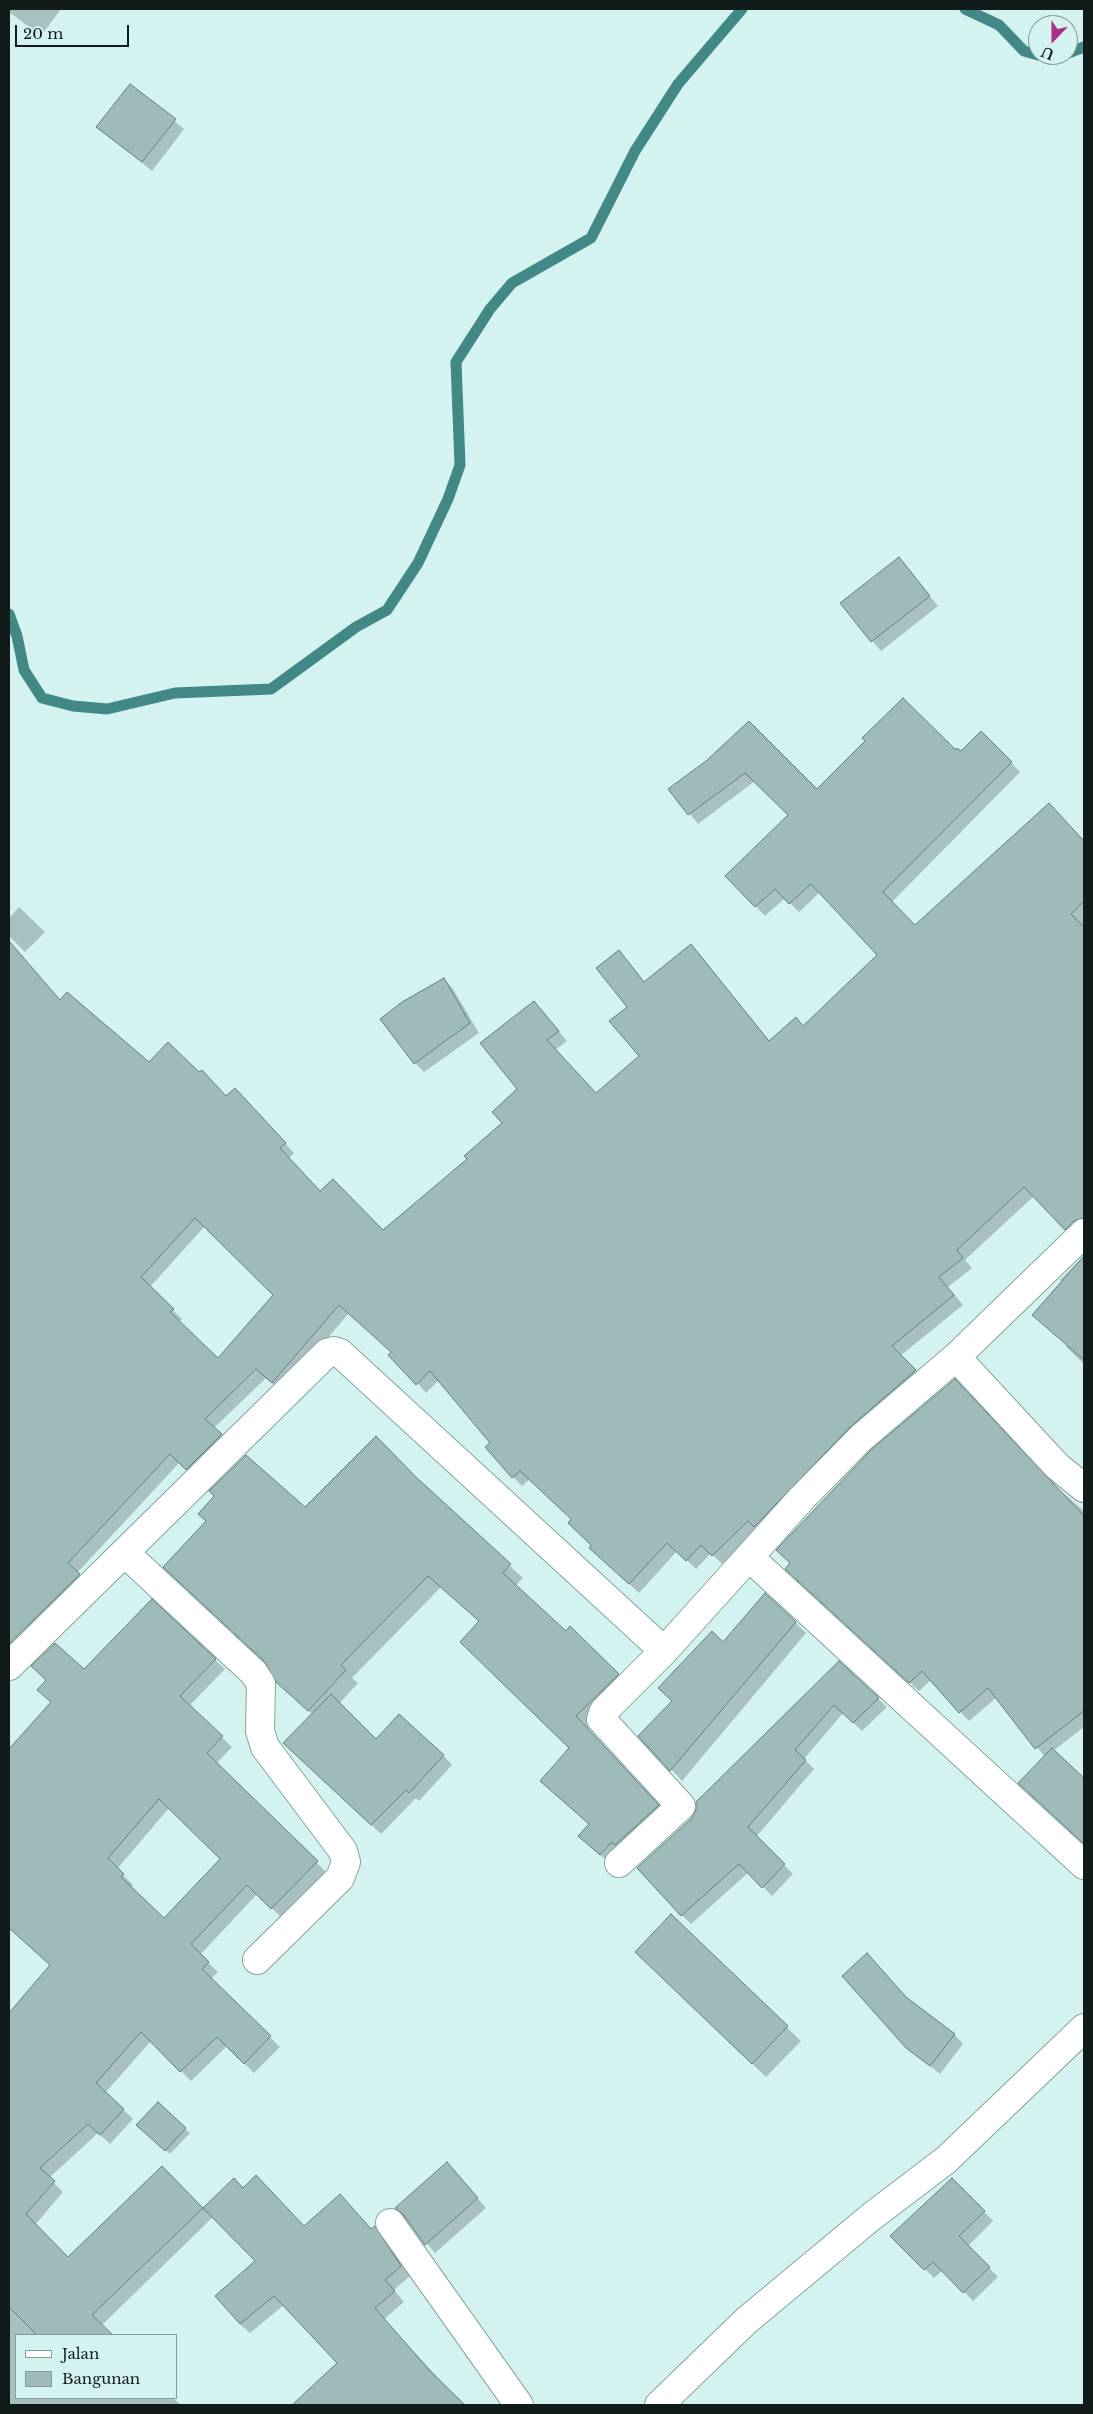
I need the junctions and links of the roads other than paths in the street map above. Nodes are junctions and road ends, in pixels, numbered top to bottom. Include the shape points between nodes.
1 (1084, 1233) edge
2 (956, 1357) junction
3 (1084, 1488) edge
4 (125, 1553) junction
5 (749, 1557) junction
6 (664, 1651) junction
7 (11, 1658) edge
8 (619, 1863) dead end
9 (1084, 1865) edge
10 (257, 1960) dead end
11 (1084, 2028) edge
12 (390, 2223) dead end
13 (519, 2405) edge
14 (659, 2405) edge

1 - 2 street
2 - 3 street via 1057,1466
2 - 5 street via 861,1438
4 - 6 street via 327,1353 334,1351 340,1353
4 - 7 street
4 - 10 street via 254,1673 261,1684 260,1731 265,1747 343,1851 346,1862 340,1878
5 - 6 street
5 - 9 street
6 - 8 street via 604,1711 601,1719 681,1806
11 - 14 street via 946,2160 870,2217 747,2320
12 - 13 street

